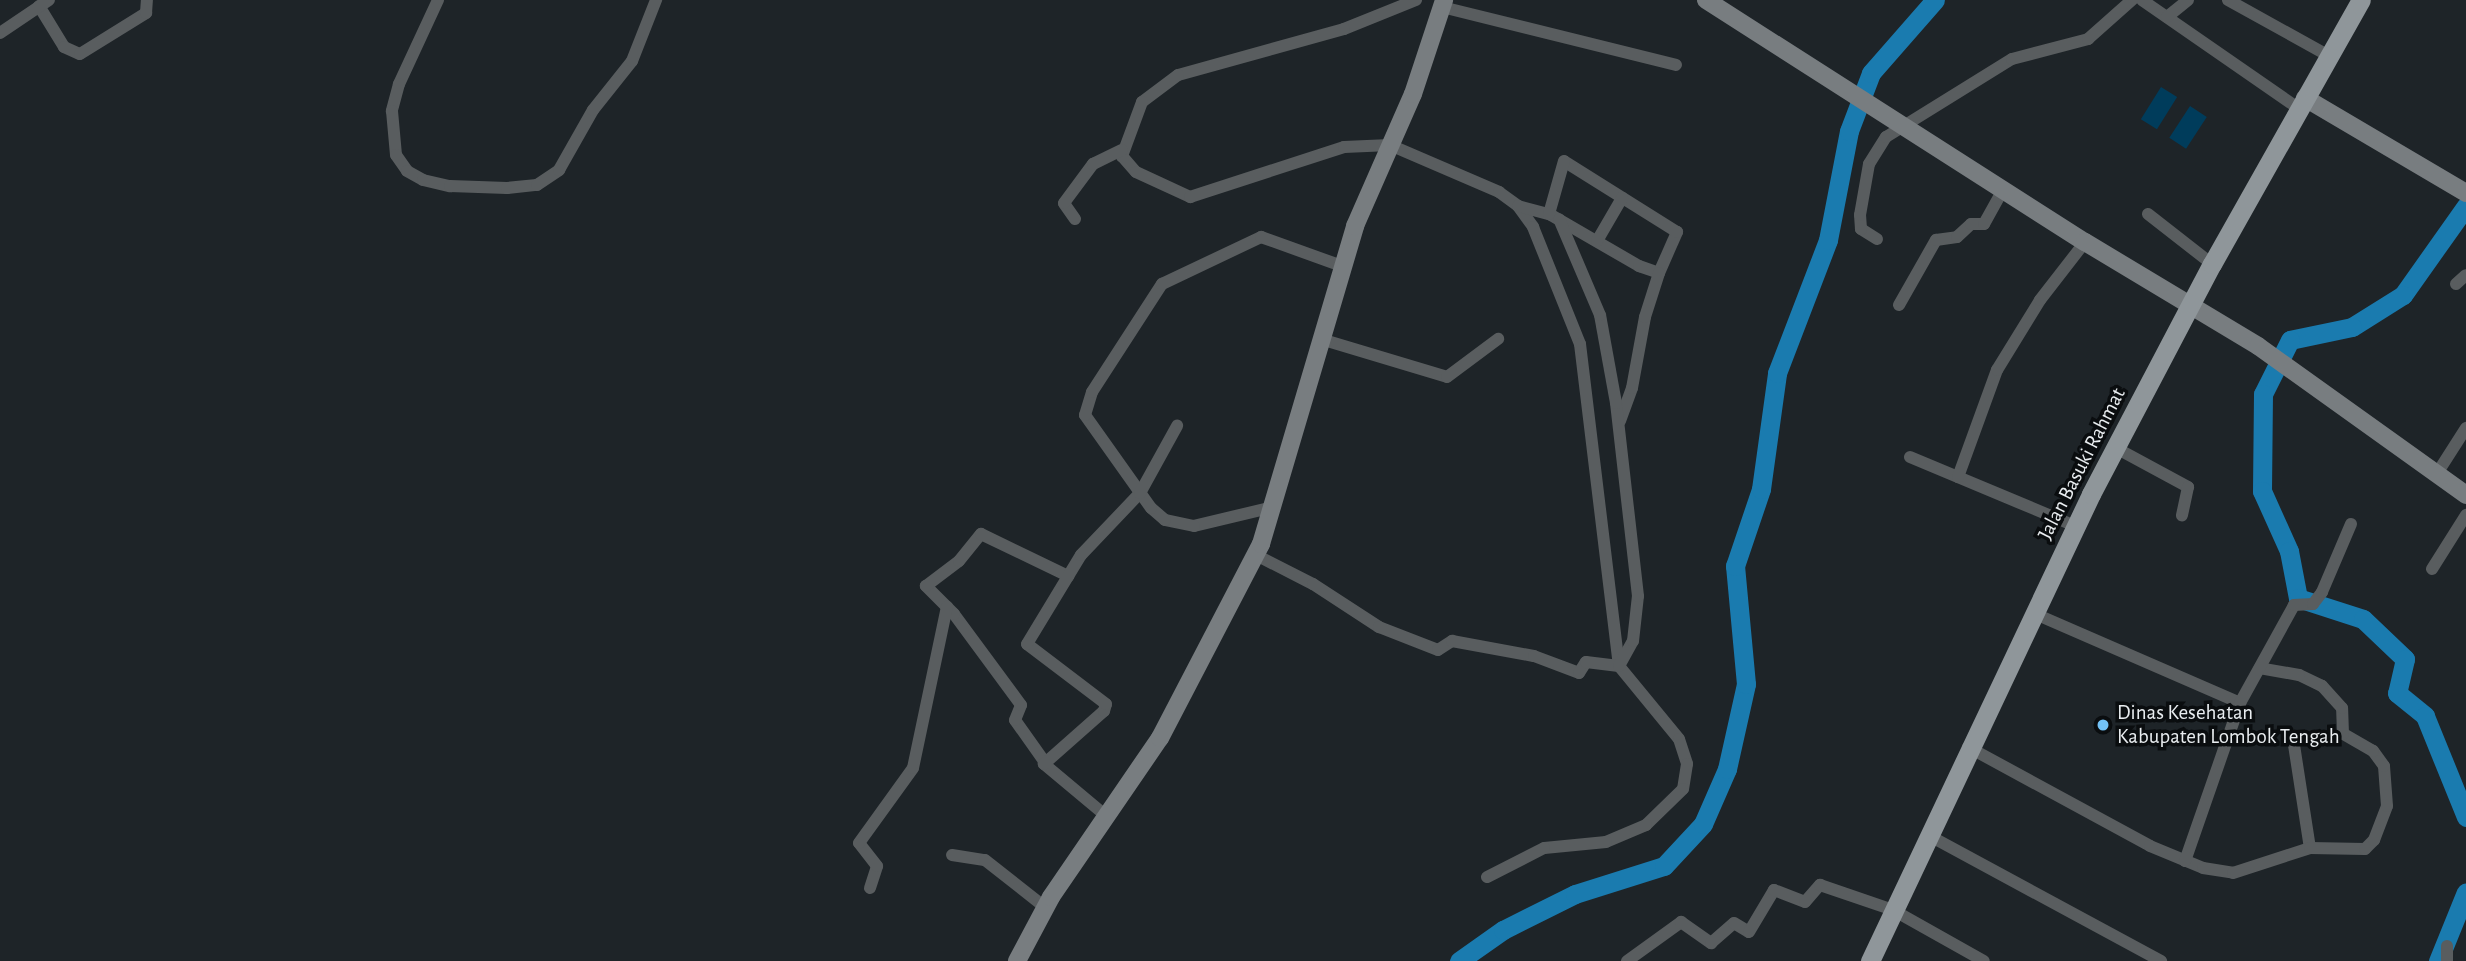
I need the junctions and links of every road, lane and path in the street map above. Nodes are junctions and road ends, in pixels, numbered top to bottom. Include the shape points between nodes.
1 (147, 0) edge
2 (438, 0) edge
3 (656, 0) edge
4 (1416, 0) edge
5 (1706, 0) edge
6 (2132, 0) edge
7 (2142, 0) edge
8 (2188, 0) edge
9 (2228, 0) edge
10 (2361, 0) edge
11 (44, 3) edge
12 (1443, 3) edge
13 (2167, 18) junction
14 (0, 33) edge
15 (2329, 56) junction
16 (1676, 65) dead end
17 (2301, 103) junction
18 (1901, 125) junction
19 (1390, 145) junction
20 (1122, 150) junction
21 (2003, 190) junction
22 (2465, 192) edge
23 (1622, 198) junction
24 (1518, 206) junction
25 (2148, 214) dead end
26 (1554, 216) junction
27 (1075, 219) dead end
28 (1877, 239) dead end
29 (1597, 241) junction
30 (2085, 242) junction
31 (2212, 264) junction
32 (1342, 266) junction
33 (1659, 273) junction
34 (2466, 275) edge
35 (2456, 284) dead end
36 (2191, 302) junction
37 (1899, 305) dead end
38 (1498, 339) dead end
39 (1324, 340) junction
40 (1619, 424) junction
41 (1177, 426) dead end
42 (2466, 428) edge
43 (2116, 448) junction
44 (1910, 457) dead end
45 (2436, 475) junction
46 (1958, 477) junction
47 (1140, 493) junction
48 (2466, 495) edge
49 (1273, 507) junction
50 (2182, 515) dead end
51 (2466, 515) edge
52 (2351, 524) dead end
53 (2075, 526) junction
54 (1256, 555) junction
55 (2432, 569) dead end
56 (1069, 576) junction
57 (947, 607) junction
58 (2034, 613) junction
59 (1619, 667) junction
60 (2260, 668) junction
61 (2241, 703) junction
62 (2294, 745) dead end
63 (1968, 747) junction
64 (1044, 761) junction
65 (1105, 815) junction
66 (1928, 835) junction
67 (2310, 848) junction
68 (952, 855) dead end
69 (2185, 861) junction
70 (1487, 877) dead end
71 (870, 888) dead end
72 (1046, 908) junction
73 (1893, 910) junction
74 (2447, 946) dead end
75 (1017, 961) edge
76 (1628, 961) edge
77 (1870, 961) edge
78 (1984, 961) edge
79 (2161, 961) edge
80 (2448, 961) edge

1 - 11 street via 146,13 80,54 64,47
2 - 3 street via 399,84 392,111 396,155 407,171 423,180 508,188 537,185 559,170 593,110 632,61
4 - 20 street via 1344,29 1178,75 1142,102
5 - 18 street
6 - 18 street via 2088,40 2012,59
7 - 13 street
8 - 13 street
9 - 15 street
10 - 15 main road, Jalan Basuki Rahmat
11 - 14 street
12 - 16 street
12 - 19 street via 1413,94
13 - 17 street
15 - 17 main road, Jalan Basuki Rahmat
17 - 22 street
17 - 31 main road, Jalan Basuki Rahmat
18 - 21 street
18 - 28 street via 1877,148 1866,172 1859,225
19 - 20 street via 1344,147 1191,197 1136,172 1125,164
19 - 24 street via 1468,176
19 - 32 street
20 - 27 street via 1093,164 1064,203
21 - 30 street
21 - 37 street via 1994,213 1983,225 1971,224 1957,237 1936,240
23 - 26 street via 1562,162
23 - 29 street
23 - 33 street via 1676,230
24 - 26 street
24 - 59 street via 1533,227 1580,344
25 - 31 street
26 - 29 street
26 - 40 street via 1600,315
29 - 33 street
30 - 36 street
30 - 46 street via 2040,300 1997,370
31 - 36 main road, Jalan Basuki Rahmat
32 - 39 street
32 - 47 street via 1261,237 1162,284 1149,298 1093,392 1085,415
33 - 40 street
34 - 35 street
36 - 43 main road, Jalan Basuki Rahmat
36 - 45 street
38 - 39 street via 1447,377
39 - 49 street
40 - 59 street via 1638,596 1633,641
41 - 47 street
42 - 45 street
43 - 50 street via 2189,487
43 - 53 main road, Jalan Basuki Rahmat
44 - 46 street
45 - 48 street
46 - 53 street
47 - 49 street via 1165,520 1181,526
47 - 56 street via 1095,539
49 - 54 street
51 - 55 street
52 - 60 street via 2322,592 2313,604 2294,605
53 - 58 main road, Jalan Basuki Rahmat
54 - 59 street via 1313,584 1379,627 1429,648 1439,650 1452,641 1534,656 1579,673 1586,662
54 - 65 street via 1171,720
56 - 57 street via 981,534 959,561 926,586
56 - 64 street via 1027,647 1102,699 1106,708
57 - 64 street via 1021,705 1015,720
57 - 71 street via 913,768 859,843 877,866
58 - 61 street
58 - 63 main road, Jalan Basuki Rahmat
59 - 70 street via 1679,739 1687,764 1683,789 1663,813 1629,834 1606,842 1544,848
60 - 61 street
60 - 67 street via 2299,675 2322,686 2342,708 2343,734 2373,751 2386,769 2386,806 2371,845 2357,851
61 - 69 street
62 - 67 street
63 - 66 main road, Jalan Basuki Rahmat
63 - 69 street
64 - 65 street via 1045,768
65 - 72 street
66 - 73 main road, Jalan Basuki Rahmat
66 - 79 street
67 - 69 street via 2233,873
68 - 72 street via 985,860
72 - 75 street
73 - 76 street via 1820,885 1805,902 1775,889 1749,932 1734,923 1711,943 1681,922
73 - 77 main road, Jalan Basuki Rahmat
73 - 78 street
74 - 80 street

